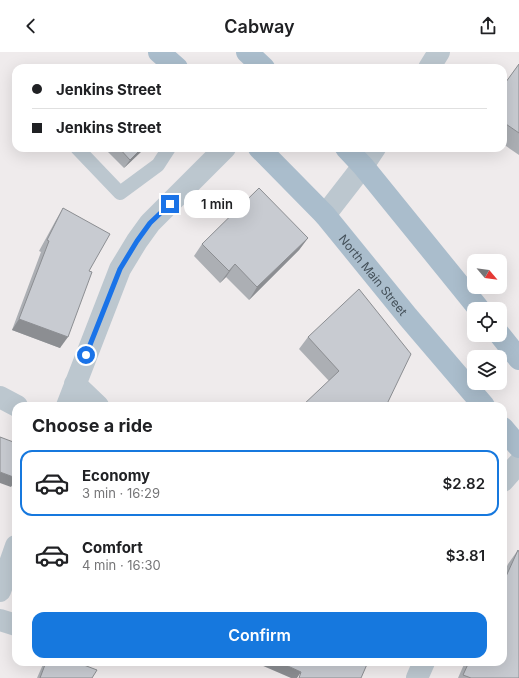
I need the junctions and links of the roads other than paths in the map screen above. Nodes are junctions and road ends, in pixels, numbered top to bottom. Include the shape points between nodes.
1 (159, 52) edge
2 (247, 52) edge
3 (439, 52) edge
4 (172, 64) edge
5 (260, 64) edge
6 (432, 64) edge
7 (81, 152) edge
8 (166, 152) edge
9 (221, 152) edge
10 (263, 152) edge
11 (350, 152) edge
12 (372, 152) edge
13 (363, 166) junction
14 (325, 215) junction
15 (473, 302) edge
16 (506, 342) edge
17 (519, 359) edge
18 (75, 384) junction
19 (0, 397) edge
20 (68, 402) edge
21 (94, 402) edge
22 (481, 402) edge
23 (12, 403) edge
24 (507, 433) edge
25 (519, 447) edge
26 (519, 463) edge
27 (507, 476) edge
28 (12, 557) edge
29 (0, 591) edge
30 (0, 620) edge
31 (12, 624) edge
32 (422, 666) edge
33 (416, 678) edge

1 - 4 main road
2 - 5 main road
3 - 6 street
7 - 8 lane via 120,193 158,165
9 - 18 street via 150,223 137,241 120,269
10 - 14 main road, North Main Street
11 - 13 main road
12 - 13 street
13 - 14 street
13 - 15 main road
14 - 22 main road, North Main Street
16 - 17 main road
18 - 20 street
18 - 21 street
19 - 23 street
24 - 25 main road
26 - 27 street
28 - 29 street
30 - 31 street
32 - 33 street

